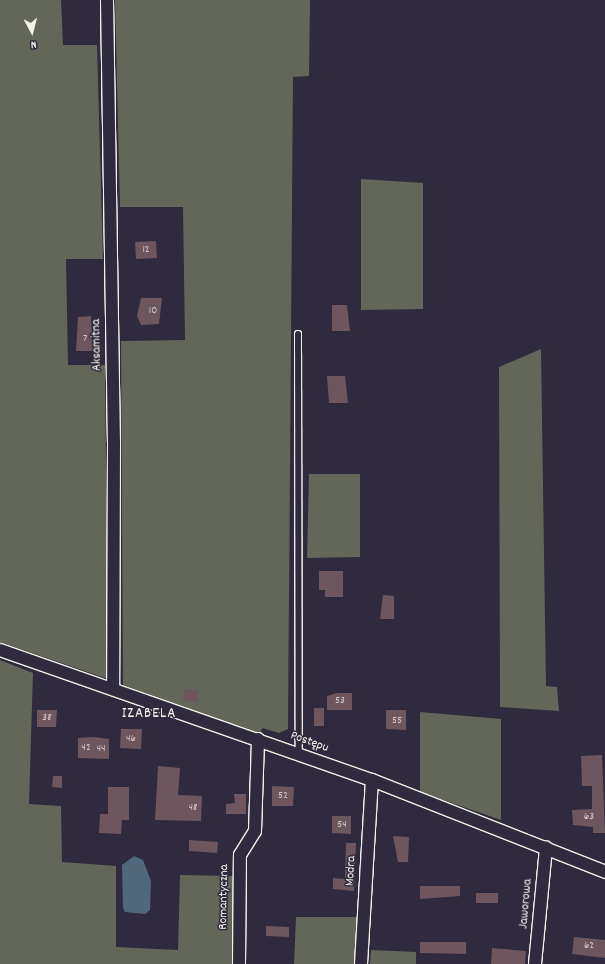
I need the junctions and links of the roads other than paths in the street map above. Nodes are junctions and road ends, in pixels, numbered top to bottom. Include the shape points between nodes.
1 (107, 0) edge
2 (298, 334) dead end
3 (0, 650) edge
4 (113, 689) junction
5 (258, 740) junction
6 (299, 755) junction
7 (372, 780) junction
8 (546, 848) junction
9 (605, 872) edge
10 (239, 964) edge
11 (361, 964) edge
12 (535, 964) edge

1 - 4 street, Aksamitna via 114,442
2 - 6 lane
3 - 4 street, Postępu
4 - 5 street, Postępu
5 - 6 street, Postępu
5 - 10 street, Romantyczna via 255,831 240,855
6 - 7 street, Postępu
7 - 8 street, Postępu
7 - 11 street, Modra
8 - 9 street, Postępu
8 - 12 street, Jaworowa

